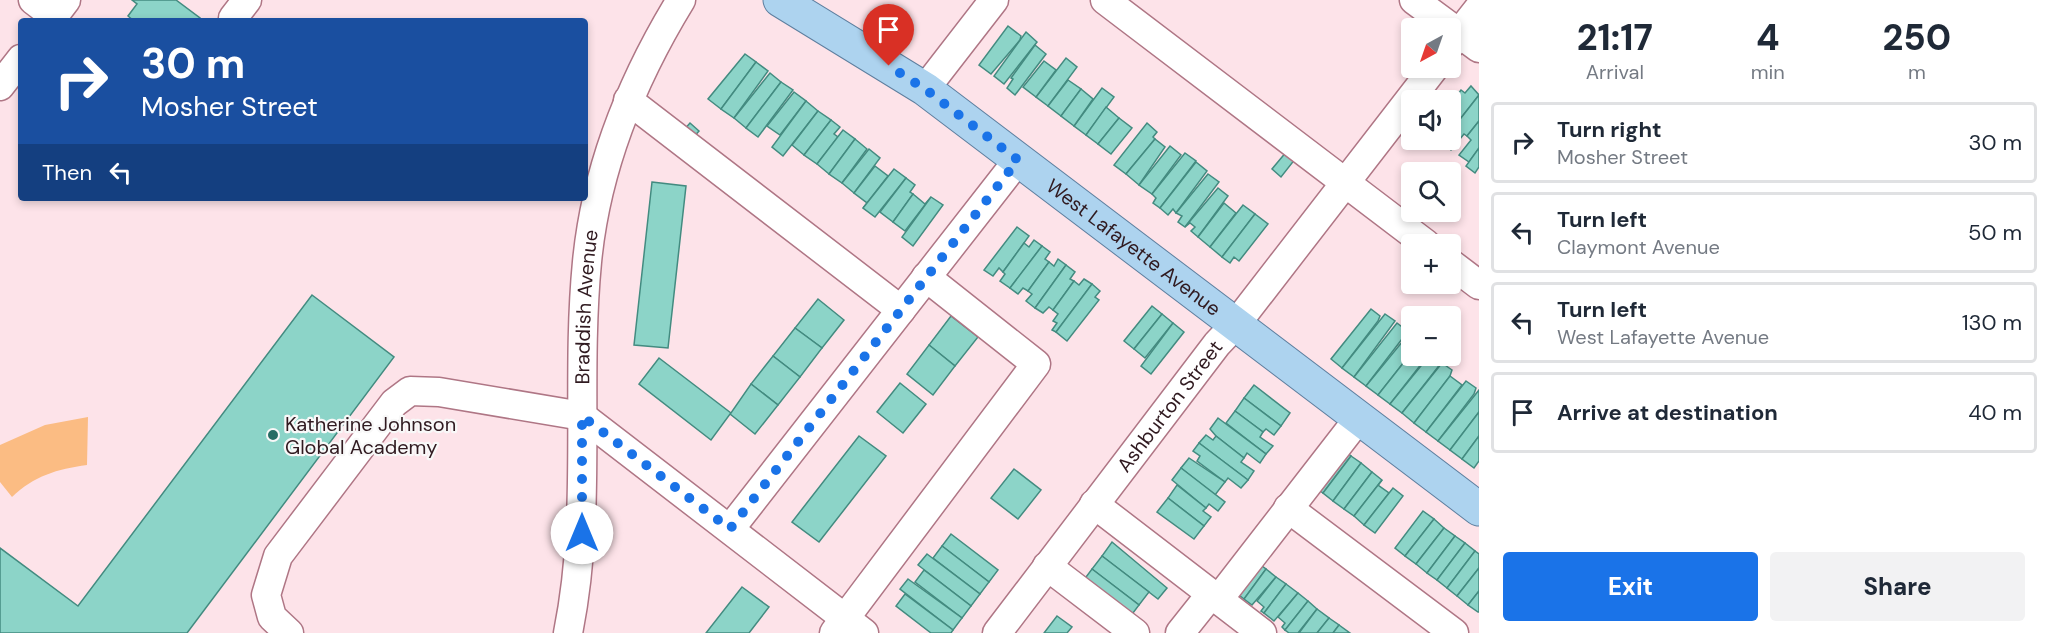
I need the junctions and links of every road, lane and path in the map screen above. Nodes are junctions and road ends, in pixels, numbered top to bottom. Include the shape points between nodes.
1 (681, 0) edge
2 (780, 0) edge
3 (994, 0) edge
4 (1105, 0) edge
5 (1414, 0) edge
6 (1479, 8) edge
7 (1463, 42) edge
8 (18, 63) edge
9 (1426, 78) edge
10 (0, 86) edge
11 (925, 89) junction
12 (628, 100) junction
13 (1018, 160) junction
14 (1346, 183) junction
15 (1413, 234) edge
16 (1461, 271) edge
17 (926, 277) junction
18 (1479, 285) edge
19 (901, 310) junction
20 (1236, 324) junction
21 (582, 416) junction
22 (1359, 418) junction
23 (1094, 504) junction
24 (1288, 508) junction
25 (1479, 509) edge
26 (730, 529) junction
27 (1047, 566) junction
28 (1214, 597) junction
29 (848, 628) edge
30 (290, 633) edge
31 (568, 633) edge
32 (997, 633) edge
33 (1135, 633) edge
34 (1180, 633) edge
35 (1262, 633) edge
36 (1455, 633) edge

1 - 12 street, Braddish Avenue
2 - 11 main road, West Lafayette Avenue
3 - 11 street
4 - 14 street
5 - 7 street
6 - 7 street
8 - 10 street
9 - 14 street, Ashburton Street
11 - 13 main road, West Lafayette Avenue
12 - 19 street
12 - 21 street, Braddish Avenue via 612,146 587,262
13 - 17 street
13 - 20 main road, West Lafayette Avenue
14 - 15 street
14 - 20 street, Ashburton Street
16 - 18 street
17 - 19 street
17 - 29 street via 1036,364
19 - 26 street
20 - 22 main road, West Lafayette Avenue
20 - 23 street, Ashburton Street via 1216,344
21 - 26 street
21 - 30 street via 439,392 410,391 394,403 278,556 266,595 272,616
21 - 31 street, Braddish Avenue via 582,533
22 - 24 street
22 - 25 main road, West Lafayette Avenue
23 - 27 street, Ashburton Street
23 - 28 street
24 - 28 street
24 - 36 street
26 - 29 street
27 - 32 street, Ashburton Street
27 - 33 street
28 - 34 street
28 - 35 street

